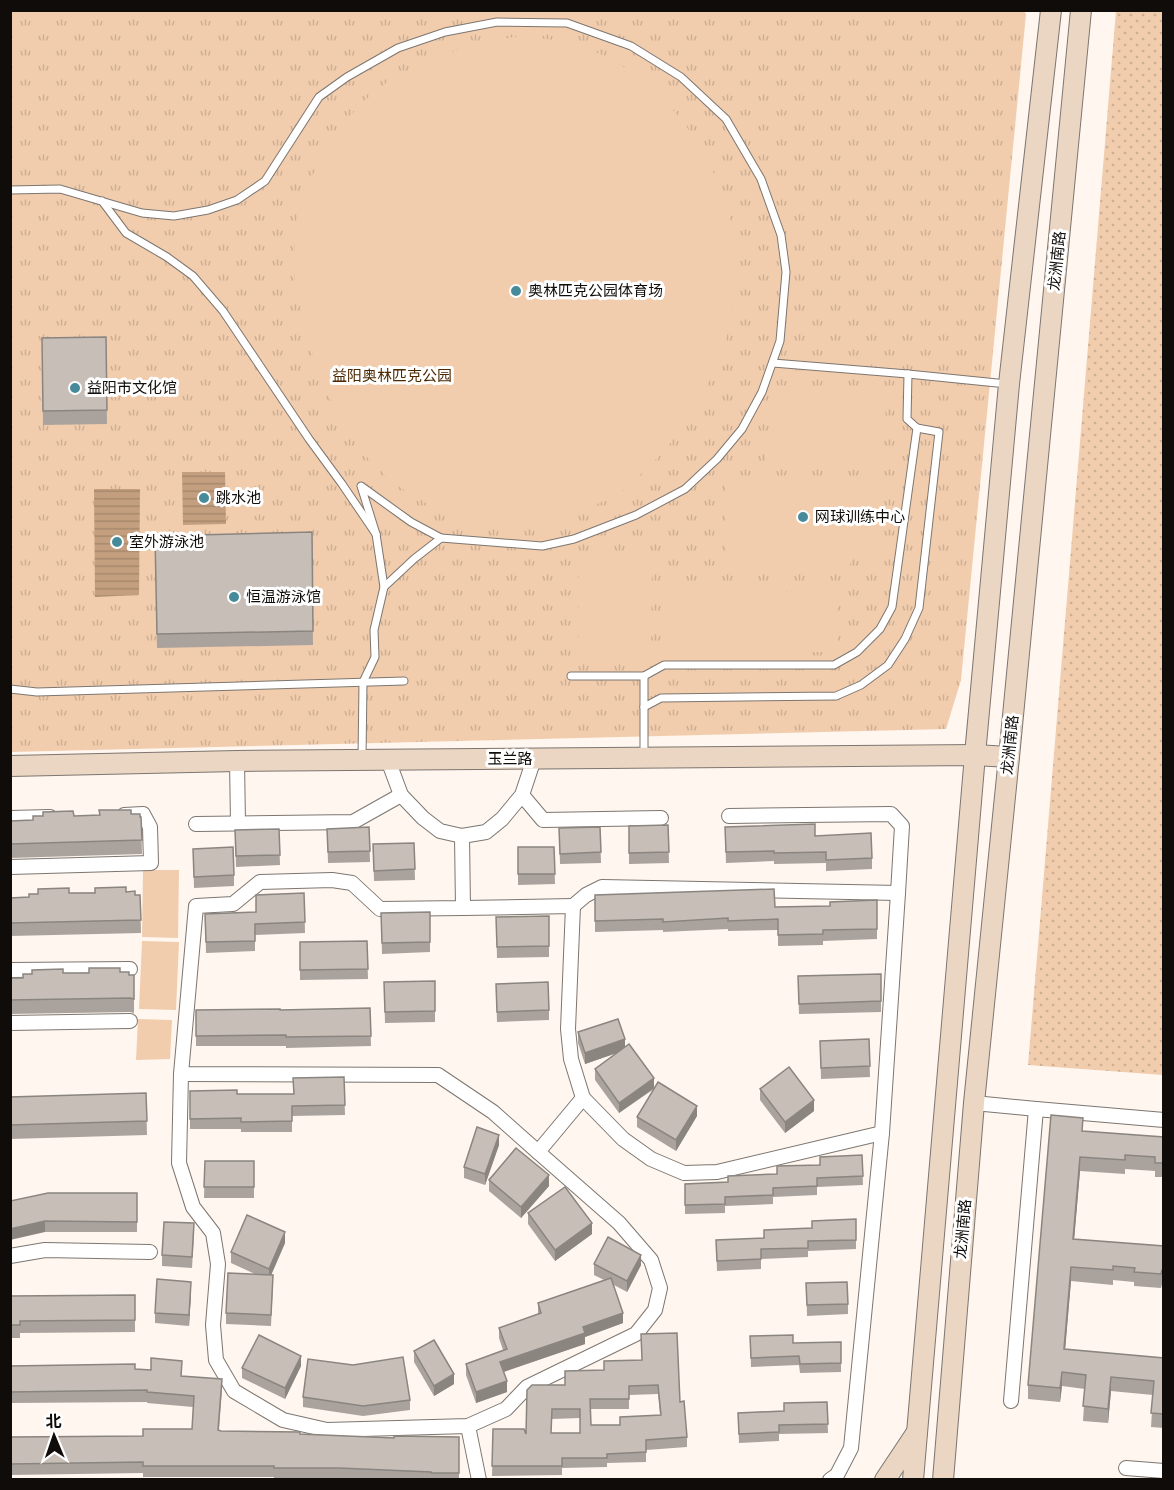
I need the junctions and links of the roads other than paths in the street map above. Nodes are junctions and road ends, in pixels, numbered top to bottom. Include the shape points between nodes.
1 (1081, 10) edge
2 (1048, 16) edge
3 (10, 190) edge
4 (102, 201) junction
5 (773, 363) junction
6 (908, 374) junction
7 (1009, 384) junction
8 (917, 428) junction
9 (376, 534) junction
10 (441, 538) junction
11 (384, 587) junction
12 (571, 676) dead end
13 (644, 676) junction
14 (404, 681) dead end
15 (363, 682) junction
16 (10, 689) edge
17 (644, 707) junction
18 (975, 755) junction
19 (1009, 757) junction
20 (644, 758) junction
21 (534, 759) junction
22 (362, 760) junction
23 (388, 760) junction
24 (237, 761) junction
25 (10, 766) edge
26 (401, 795) junction
27 (522, 795) junction
28 (110, 815) edge
29 (66, 816) edge
30 (729, 816) dead end
31 (10, 818) edge
32 (661, 818) dead end
33 (196, 824) dead end
34 (238, 824) junction
35 (462, 836) junction
36 (10, 867) edge
37 (898, 893) junction
38 (573, 906) junction
39 (463, 908) junction
40 (130, 969) dead end
41 (10, 970) edge
42 (130, 1021) dead end
43 (10, 1023) edge
44 (181, 1074) junction
45 (583, 1098) junction
46 (974, 1103) junction
47 (1036, 1109) junction
48 (1164, 1120) edge
49 (882, 1133) junction
50 (538, 1152) junction
51 (150, 1252) dead end
52 (10, 1256) edge
53 (1011, 1401) dead end
54 (468, 1425) junction
55 (918, 1430) junction
56 (1126, 1468) dead end
57 (1164, 1471) edge
58 (479, 1479) edge
59 (830, 1479) edge
60 (885, 1479) edge
61 (913, 1479) edge
62 (943, 1479) edge

1 - 19 main road, 龙洲南路
2 - 7 main road, 龙洲南路
3 - 4 lane via 60,189
4 - 5 lane via 142,213 174,216 237,200 265,182 319,97 398,48 445,32 497,21 567,24 631,46 681,77 726,119 760,180 781,235 786,272 780,341
4 - 9 lane via 126,233 193,276 223,310
5 - 6 lane
5 - 10 lane via 741,429 717,459 685,489 636,515 573,539 542,546
6 - 7 lane
6 - 8 lane via 907,419
7 - 18 main road, 龙洲南路
8 - 13 lane via 892,607 880,629 858,652 834,665 664,665
8 - 17 lane via 939,432 919,608 906,639 888,665 861,685 836,696 661,698
9 - 10 lane via 361,486
9 - 11 lane
10 - 11 lane
11 - 15 lane via 374,630 375,657
12 - 13 lane
13 - 17 lane
14 - 15 lane
15 - 16 lane via 37,692
15 - 22 lane
17 - 20 lane
18 - 19 main road, 玉兰路
18 - 20 main road, 玉兰路
18 - 55 main road, 龙洲南路
19 - 46 main road, 龙洲南路
20 - 21 main road, 玉兰路
21 - 23 main road, 玉兰路
21 - 27 street
22 - 23 main road, 玉兰路
22 - 24 main road, 玉兰路
23 - 26 street
24 - 25 main road, 玉兰路
24 - 34 street
26 - 34 street via 353,822
26 - 35 street via 440,831
27 - 32 street via 543,820
27 - 35 street via 486,831
28 - 36 street via 143,814 150,827 151,863
29 - 31 street
30 - 37 street via 891,814 902,826
33 - 34 street
35 - 39 street
37 - 38 street via 603,887
37 - 49 street
38 - 39 street
38 - 45 street via 568,1029 570,1059
39 - 44 street via 380,909 352,883 332,880 260,882 232,904 196,906
40 - 41 street
42 - 43 street
44 - 50 street via 438,1075 493,1112
44 - 54 street via 179,1163 194,1207 213,1233 218,1264 213,1325 216,1360 234,1391 283,1420 327,1430
45 - 49 street via 623,1138 651,1159 684,1173 717,1172
45 - 50 street
46 - 47 street
46 - 62 main road, 龙洲南路
47 - 48 street
47 - 53 street
49 - 59 street via 851,1448 837,1475
50 - 54 street via 619,1223 651,1260 660,1288 655,1310 636,1334 527,1387 506,1409
51 - 52 street via 45,1250
54 - 58 street
55 - 60 main road
55 - 61 main road, 龙洲南路
56 - 57 street

